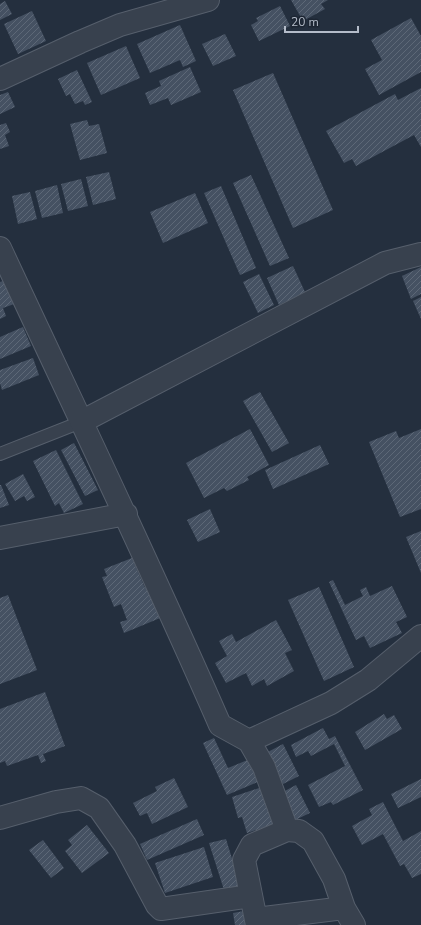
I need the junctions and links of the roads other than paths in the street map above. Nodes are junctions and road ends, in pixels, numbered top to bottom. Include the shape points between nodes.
1 (208, 0) edge
2 (0, 78) edge
3 (0, 248) edge
4 (421, 254) edge
5 (81, 422) junction
6 (1, 453) edge
7 (126, 514) junction
8 (0, 538) edge
9 (421, 636) edge
10 (249, 741) junction
11 (0, 818) edge
12 (287, 830) junction
13 (251, 896) junction
14 (349, 916) edge
15 (257, 922) edge

1 - 2 street via 120,25
3 - 5 street
4 - 5 street via 385,263
5 - 6 lane
5 - 7 street
7 - 8 street
7 - 10 street via 220,725
9 - 10 street via 368,680 331,703
10 - 12 street via 264,767
11 - 13 street via 56,802 81,798 99,808 125,844 161,909
12 - 13 street via 252,845 244,860
12 - 14 street via 299,831 313,841 334,879
13 - 15 street
14 - 15 street

